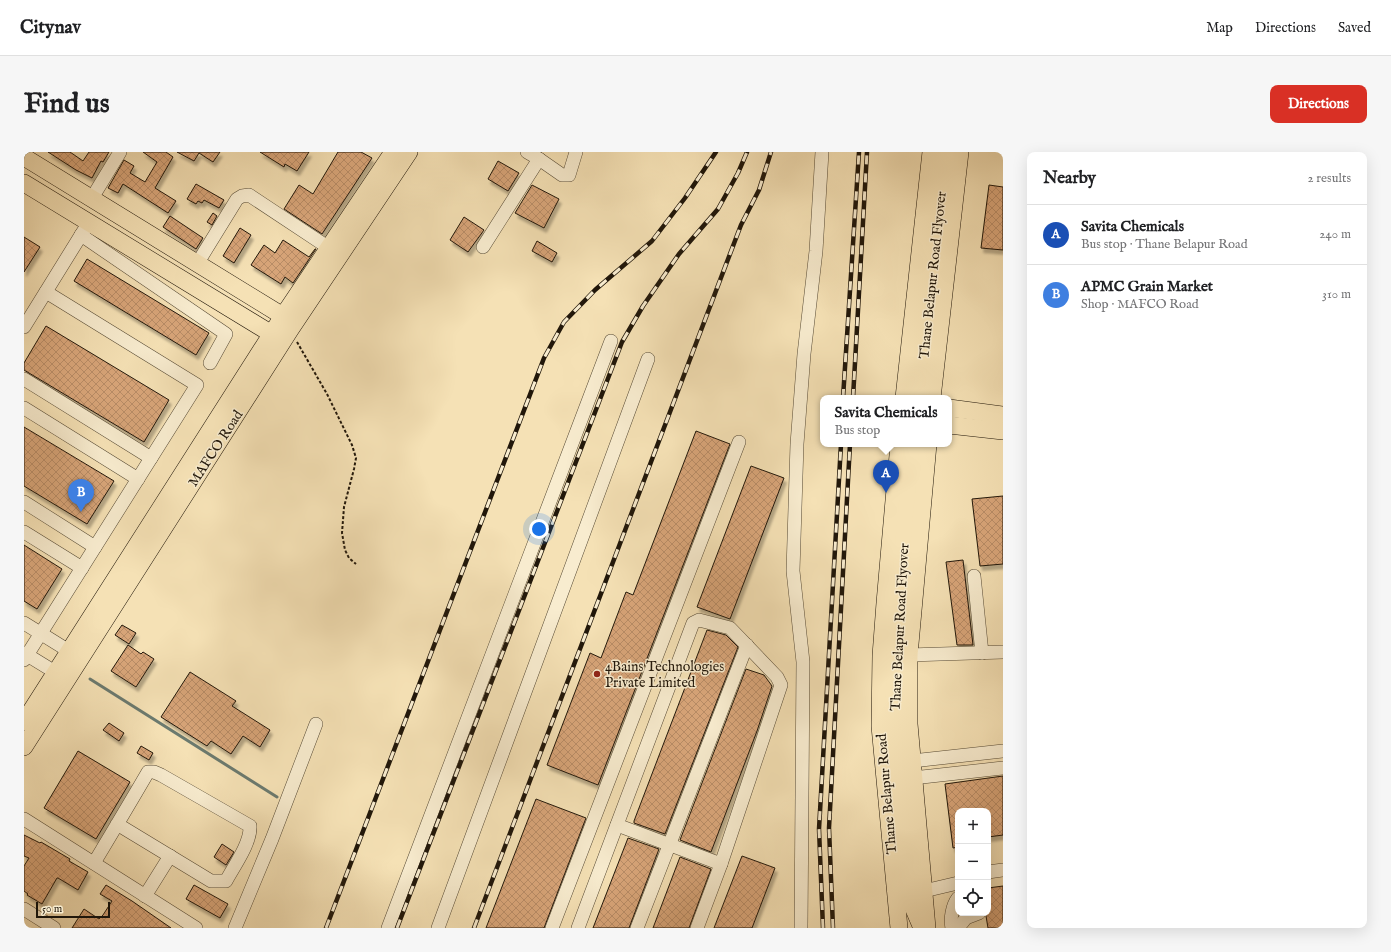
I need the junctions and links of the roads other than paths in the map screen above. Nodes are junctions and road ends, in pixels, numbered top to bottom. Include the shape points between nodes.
1 (120, 152) edge
2 (527, 152) edge
3 (576, 152) edge
4 (822, 152) edge
5 (931, 152) edge
6 (945, 152) edge
7 (960, 152) edge
8 (400, 154) edge
9 (24, 157) edge
10 (539, 159) junction
11 (24, 183) edge
12 (92, 198) junction
13 (85, 229) junction
14 (483, 247) dead end
15 (329, 248) junction
16 (197, 264) junction
17 (46, 292) junction
18 (24, 327) edge
19 (284, 329) junction
20 (611, 341) dead end
21 (648, 359) dead end
22 (210, 363) dead end
23 (24, 379) edge
24 (904, 395) edge
25 (918, 395) edge
26 (932, 395) edge
27 (24, 408) edge
28 (952, 408) edge
29 (1003, 415) edge
30 (952, 425) edge
31 (1003, 431) edge
32 (740, 442) dead end
33 (899, 447) edge
34 (913, 447) edge
35 (928, 447) edge
36 (151, 458) junction
37 (138, 479) junction
38 (24, 502) edge
39 (24, 532) edge
40 (95, 547) junction
41 (82, 568) junction
42 (974, 576) dead end
43 (24, 623) edge
44 (40, 633) junction
45 (747, 645) junction
46 (1003, 652) edge
47 (982, 653) junction
48 (75, 655) junction
49 (909, 655) junction
50 (25, 656) edge
51 (61, 676) junction
52 (24, 722) edge
53 (316, 724) dead end
54 (24, 747) edge
55 (1003, 751) edge
56 (1003, 768) edge
57 (913, 770) junction
58 (24, 819) edge
59 (117, 824) junction
60 (616, 825) junction
61 (669, 845) junction
62 (170, 856) junction
63 (94, 863) junction
64 (721, 864) junction
65 (1003, 870) edge
66 (991, 872) edge
67 (955, 884) edge
68 (145, 896) junction
69 (917, 896) junction
70 (955, 904) edge
71 (24, 909) edge
72 (969, 916) edge
73 (960, 923) edge
74 (54, 928) edge
75 (196, 928) edge
76 (235, 928) edge
77 (388, 928) edge
78 (438, 928) edge
79 (552, 928) edge
80 (578, 928) edge
81 (637, 928) edge
82 (697, 928) edge
83 (801, 928) edge
84 (899, 928) edge
85 (922, 928) edge
86 (927, 928) edge

1 - 12 street
2 - 10 street
3 - 10 street via 569,176
4 - 83 street via 816,251 797,436 793,571 803,662
5 - 24 main road
6 - 25 main road, Thane Belapur Road Flyover
7 - 26 main road
8 - 15 main road, MAFCO Road
8 - 19 main road, MAFCO Road
9 - 12 main road
10 - 14 street
11 - 13 main road
12 - 16 main road
13 - 17 street
13 - 19 main road
13 - 22 street via 226,334
15 - 16 street via 249,195 237,199
15 - 19 main road, MAFCO Road
16 - 19 main road
17 - 18 street
17 - 36 street via 197,385
19 - 48 main road, MAFCO Road
20 - 77 street
21 - 78 street
23 - 36 street
27 - 37 street
28 - 29 main road
30 - 31 main road
32 - 79 street
33 - 84 main road, Thane Belapur Road via 884,603 880,726
34 - 69 main road, Thane Belapur Road Flyover via 898,604 894,725
35 - 49 main road
36 - 37 street
37 - 40 street
38 - 40 street
39 - 41 street
40 - 41 street
41 - 44 street
42 - 47 street
43 - 44 street
44 - 48 street
44 - 50 street
45 - 60 street via 730,628 699,620 693,623
45 - 61 street
45 - 64 street via 781,684
46 - 47 street
47 - 49 street
48 - 51 main road, MAFCO Road
49 - 57 main road via 909,724
50 - 51 street
51 - 52 main road, MAFCO Road
51 - 54 main road, MAFCO Road
53 - 76 street
55 - 57 street
56 - 57 street
57 - 69 main road
58 - 63 street
59 - 62 street
59 - 62 street via 148,772 154,772 250,826 248,841 226,881 211,881
59 - 63 street
60 - 61 street
60 - 80 street
61 - 64 street
61 - 81 street
62 - 68 street
63 - 68 street
64 - 82 street
65 - 66 street
67 - 69 street
68 - 75 street
69 - 85 main road, Thane Belapur Road Flyover
69 - 86 main road
70 - 73 street via 950,921
71 - 74 street
72 - 73 street

